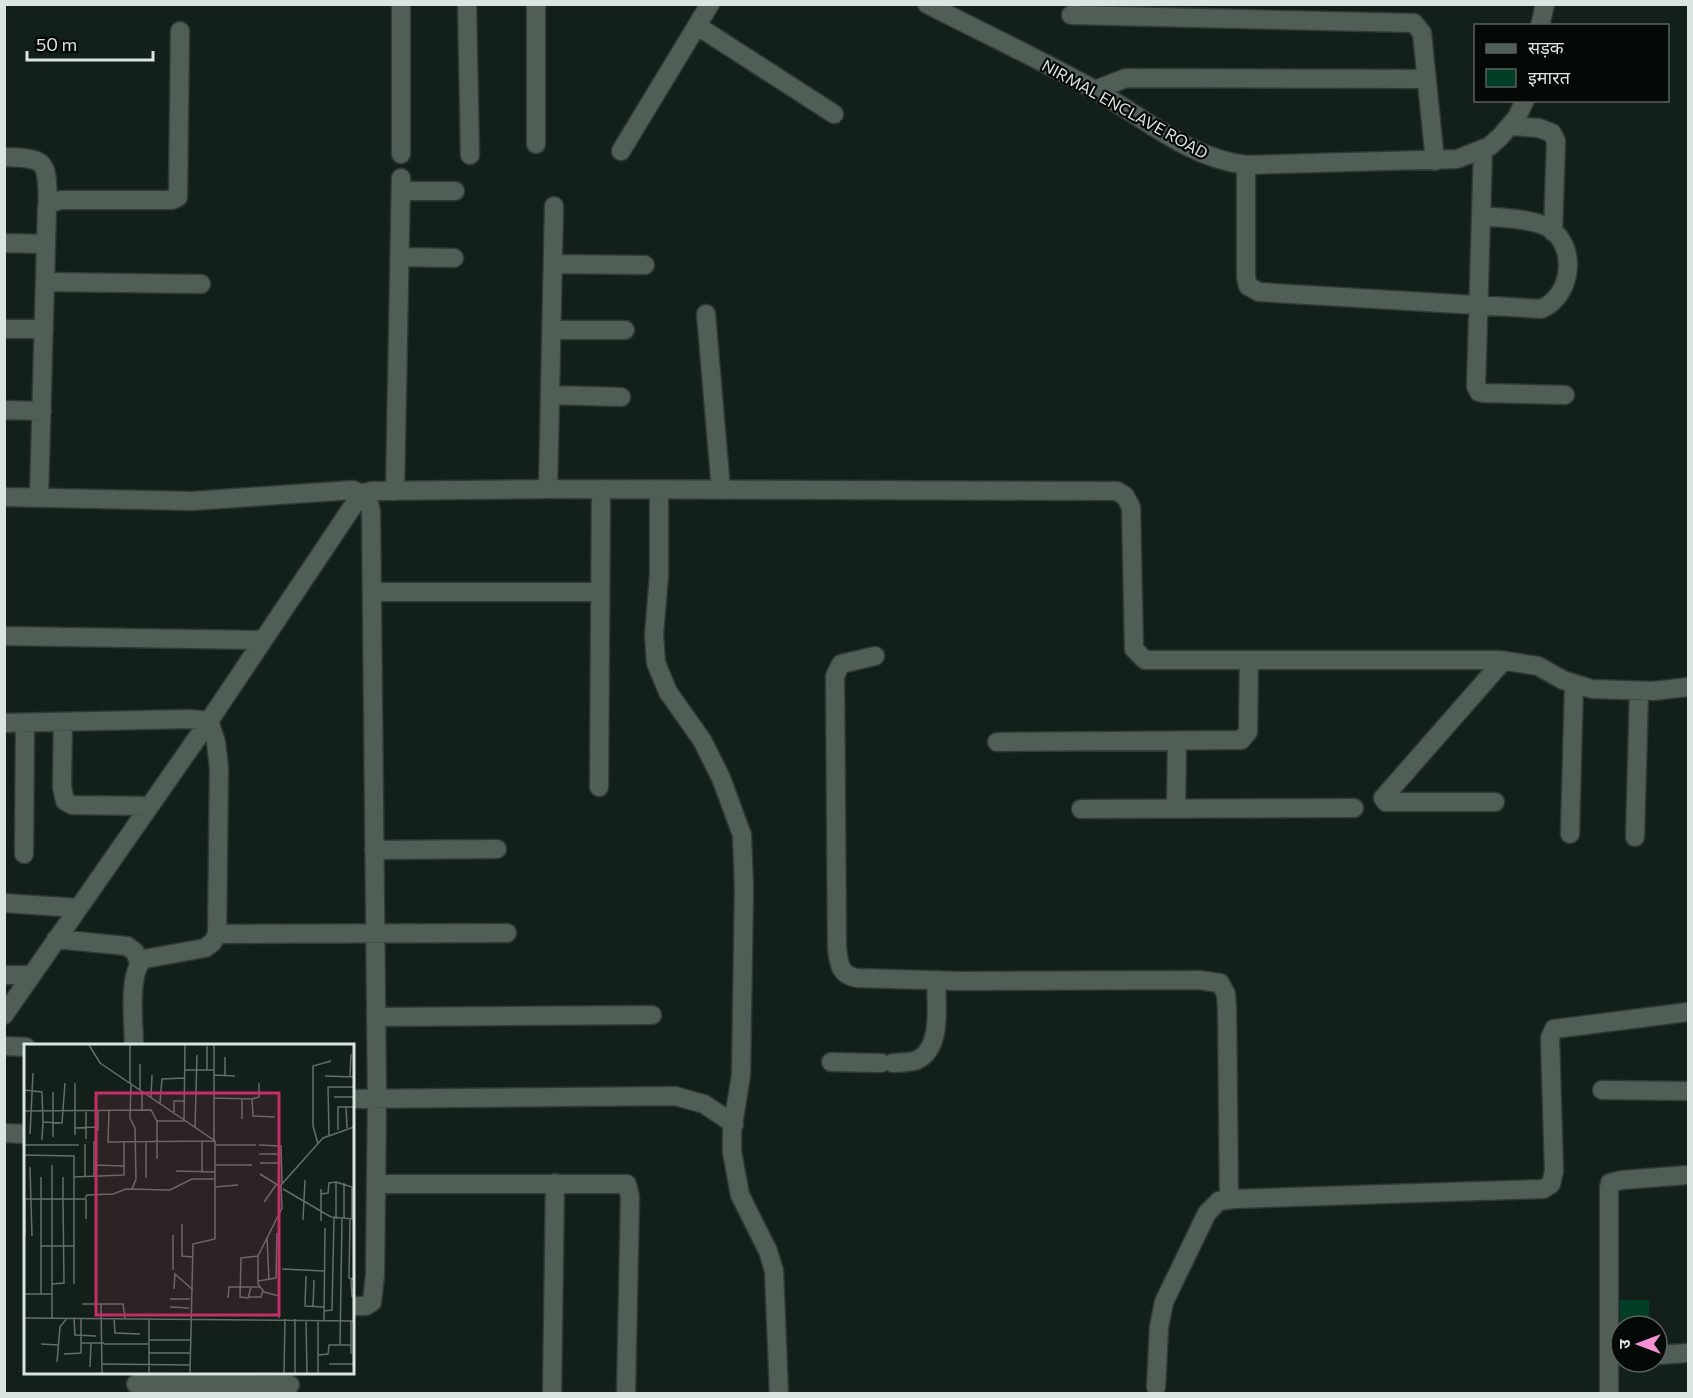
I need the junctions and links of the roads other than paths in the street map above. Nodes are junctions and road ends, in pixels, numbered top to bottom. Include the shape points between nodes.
1 (401, 4) edge
2 (467, 4) edge
3 (536, 4) edge
4 (710, 4) edge
5 (927, 4) edge
6 (1545, 4) edge
7 (1071, 15) dead end
8 (1540, 24) edge
9 (699, 27) junction
10 (180, 31) dead end
11 (1426, 79) junction
12 (1095, 90) junction
13 (1524, 102) edge
14 (834, 114) dead end
15 (1510, 126) junction
16 (536, 144) dead end
17 (1483, 149) junction
18 (621, 151) dead end
19 (401, 154) dead end
20 (470, 155) dead end
21 (4, 157) edge
22 (1435, 161) junction
23 (1246, 165) junction
24 (455, 191) dead end
25 (48, 205) junction
26 (554, 207) dead end
27 (1481, 216) junction
28 (1553, 232) junction
29 (4, 243) edge
30 (46, 244) junction
31 (400, 257) junction
32 (454, 258) dead end
33 (553, 264) junction
34 (645, 265) dead end
35 (45, 282) junction
36 (201, 284) dead end
37 (1478, 306) junction
38 (706, 314) dead end
39 (4, 329) edge
40 (44, 329) junction
41 (551, 330) junction
42 (625, 330) dead end
43 (550, 395) junction
44 (1565, 395) dead end
45 (621, 397) dead end
46 (4, 410) edge
47 (42, 411) junction
48 (548, 489) junction
49 (601, 489) junction
50 (659, 490) junction
51 (721, 490) junction
52 (394, 491) junction
53 (364, 493) junction
54 (4, 497) edge
55 (39, 497) junction
56 (372, 592) junction
57 (600, 592) junction
58 (4, 636) edge
59 (263, 640) junction
60 (875, 656) dead end
61 (1249, 661) junction
62 (1503, 661) junction
63 (1574, 684) junction
64 (1689, 687) edge
65 (1640, 691) junction
66 (209, 721) junction
67 (63, 722) junction
68 (4, 723) edge
69 (25, 723) junction
70 (1177, 741) junction
71 (997, 742) dead end
72 (598, 787) dead end
73 (1495, 802) dead end
74 (148, 806) junction
75 (1176, 808) junction
76 (1354, 808) dead end
77 (1081, 809) dead end
78 (1570, 834) dead end
79 (1635, 837) dead end
80 (497, 849) dead end
81 (374, 850) junction
82 (24, 854) dead end
83 (4, 903) edge
84 (78, 908) junction
85 (375, 933) junction
86 (507, 933) dead end
87 (217, 934) junction
88 (56, 939) junction
89 (139, 963) junction
90 (4, 975) edge
91 (31, 975) junction
92 (936, 980) junction
93 (1689, 1012) edge
94 (4, 1015) edge
95 (652, 1015) dead end
96 (376, 1017) junction
97 (134, 1044) edge
98 (4, 1046) edge
99 (24, 1047) edge
100 (831, 1062) dead end
101 (1602, 1090) dead end
102 (1689, 1091) edge
103 (354, 1099) edge
104 (377, 1100) junction
105 (734, 1124) junction
106 (4, 1133) edge
107 (24, 1134) edge
108 (1689, 1175) edge
109 (377, 1184) junction
110 (555, 1184) junction
111 (1230, 1199) junction
112 (354, 1306) edge
113 (1614, 1314) edge
114 (1689, 1353) edge
115 (1669, 1354) edge
116 (1612, 1374) edge
117 (136, 1383) edge
118 (290, 1385) dead end
119 (1156, 1387) dead end
120 (262, 1389) edge
121 (552, 1394) edge
122 (626, 1394) edge
123 (779, 1394) edge
124 (1609, 1394) edge

1 - 19 street
2 - 20 street
3 - 16 street
4 - 9 street
5 - 12 street, NIRMAL ENCLAVE ROAD
6 - 8 street
7 - 11 street via 1408,21 1418,25 1422,33
9 - 14 street
9 - 18 street
10 - 25 street via 178,197 61,200
11 - 12 street via 1126,78
11 - 22 street
12 - 23 street, NIRMAL ENCLAVE ROAD via 1194,151
13 - 15 street, NIRMAL ENCLAVE ROAD
15 - 17 street, NIRMAL ENCLAVE ROAD
15 - 28 street via 1539,128 1552,133 1556,141
17 - 22 street, NIRMAL ENCLAVE ROAD via 1457,159
17 - 27 street
21 - 25 street via 39,161 46,172
22 - 23 street, NIRMAL ENCLAVE ROAD
23 - 37 street via 1246,276 1252,290
24 - 31 street via 401,184
25 - 30 street
26 - 33 street
27 - 28 street via 1542,225
27 - 37 street
28 - 37 street via 1563,243 1567,266 1563,290 1554,301 1541,309
29 - 30 street
30 - 35 street
31 - 32 street
31 - 52 street
33 - 34 street
33 - 41 street
35 - 36 street
35 - 40 street
37 - 44 street via 1479,392
38 - 51 street
39 - 40 street
40 - 47 street
41 - 42 street
41 - 43 street
43 - 45 street
43 - 48 street
46 - 47 street
47 - 55 street
48 - 49 street
48 - 52 street
49 - 50 street
49 - 57 street
50 - 51 street
50 - 105 street via 656,663 668,692 702,740 722,778 742,835 741,1075
51 - 61 street via 1117,491 1131,507 1136,653 1154,662
52 - 53 street
53 - 55 street via 353,490 192,501
53 - 56 street via 371,511
53 - 59 street
54 - 55 street
56 - 57 street
56 - 81 street
57 - 72 street
58 - 59 street
59 - 66 street
60 - 92 street via 841,664 835,676 839,968 849,977 857,978
61 - 62 street
61 - 70 street via 1246,736 1233,741
62 - 63 street via 1538,666
62 - 73 street via 1383,798 1386,802
63 - 65 street
63 - 78 street
64 - 65 street
65 - 79 street
66 - 67 street via 188,718
66 - 74 street
66 - 87 street via 219,768
67 - 69 street
67 - 74 street via 65,801 72,805
68 - 69 street
69 - 82 street
70 - 71 street
70 - 75 street
74 - 84 street
75 - 76 street
75 - 77 street
80 - 81 street
81 - 85 street
83 - 84 street
84 - 88 street
85 - 86 street
85 - 87 street
85 - 96 street
87 - 89 street via 205,948
88 - 89 street via 127,946 135,952
88 - 91 street
89 - 97 street via 134,979
90 - 91 street
91 - 94 street
92 - 100 street via 935,1032 931,1045 916,1060
92 - 111 street via 1220,983 1227,1009
93 - 111 street via 1554,1029 1550,1038 1554,1171 1551,1184 1543,1189
95 - 96 street
96 - 104 street
98 - 99 street
101 - 102 street
103 - 104 street
104 - 105 street via 667,1096 704,1104
104 - 109 street
105 - 123 street via 736,1182 774,1271
106 - 107 street
108 - 113 street via 1610,1184
109 - 110 street
109 - 112 street via 372,1302
110 - 121 street
110 - 122 street via 629,1186
111 - 119 street via 1214,1204 1207,1213 1167,1296 1159,1327
114 - 115 street
116 - 124 street
117 - 120 street
118 - 120 street

